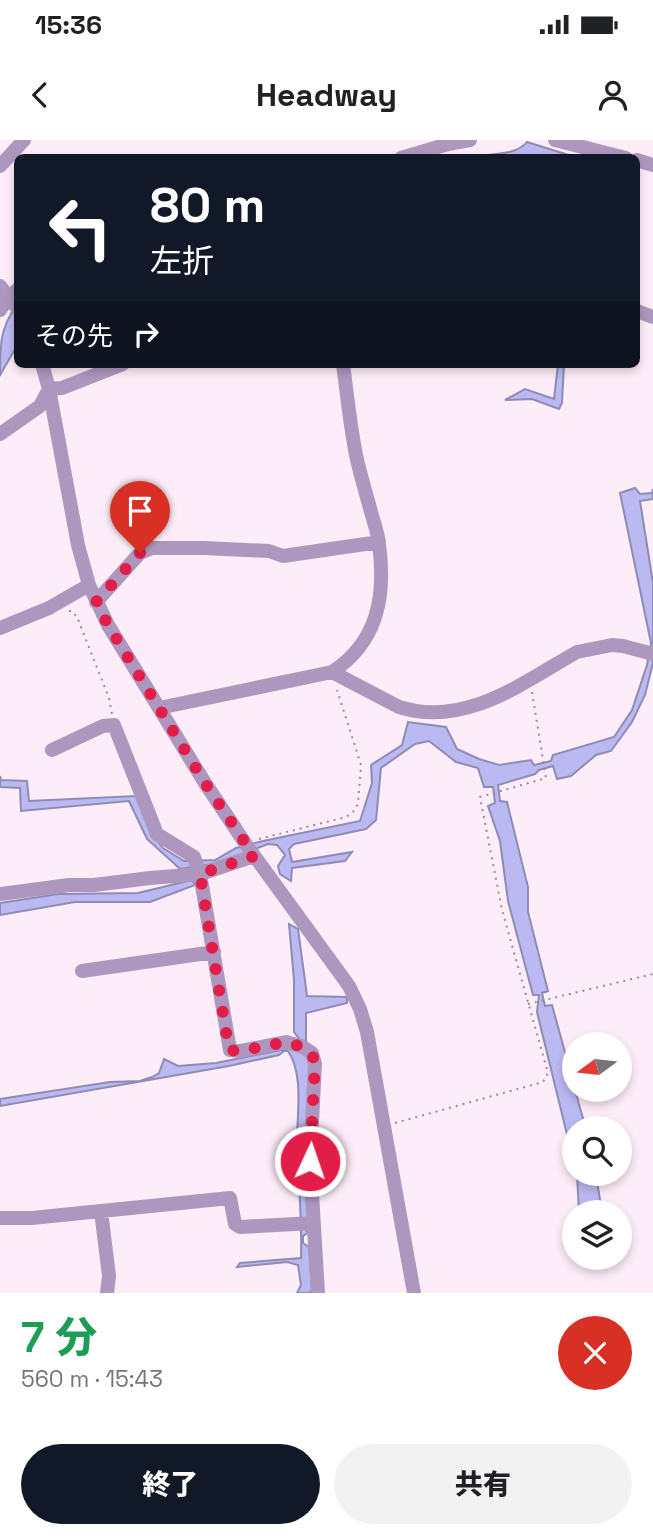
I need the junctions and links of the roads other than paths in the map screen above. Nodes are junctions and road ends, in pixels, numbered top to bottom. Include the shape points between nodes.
1 (24, 140) edge
2 (470, 140) edge
3 (555, 140) edge
4 (415, 154) edge
5 (610, 154) edge
6 (0, 166) edge
7 (113, 368) edge
8 (344, 368) edge
9 (45, 376) edge
10 (0, 434) edge
11 (379, 542) junction
12 (89, 585) junction
13 (96, 602) junction
14 (0, 628) edge
15 (653, 654) edge
16 (332, 672) junction
17 (159, 708) junction
18 (52, 750) dead end
19 (254, 856) junction
20 (200, 874) junction
21 (0, 894) edge
22 (214, 952) junction
23 (82, 971) dead end
24 (101, 1211) junction
25 (0, 1218) edge
26 (313, 1223) junction
27 (107, 1293) edge
28 (318, 1293) edge
29 (414, 1293) edge

1 - 6 street
2 - 4 street
3 - 5 street
7 - 9 street via 62,388
8 - 11 street via 355,452
9 - 10 street via 40,406
9 - 12 street
11 - 13 street via 283,556 269,551 152,548 140,553
11 - 16 street via 380,588 373,623 360,649
12 - 13 street
12 - 14 street
13 - 17 street
15 - 16 street via 623,646 588,649 481,705 431,714 399,708
16 - 17 street
17 - 19 street
18 - 20 street via 114,725 158,834 194,857
19 - 20 street
19 - 29 street via 349,986 360,1009
20 - 21 street
20 - 22 street
22 - 23 street
22 - 26 street via 229,1050 286,1042 312,1053
24 - 25 street
24 - 26 street via 230,1198 235,1224 240,1227
24 - 27 street
26 - 28 street

